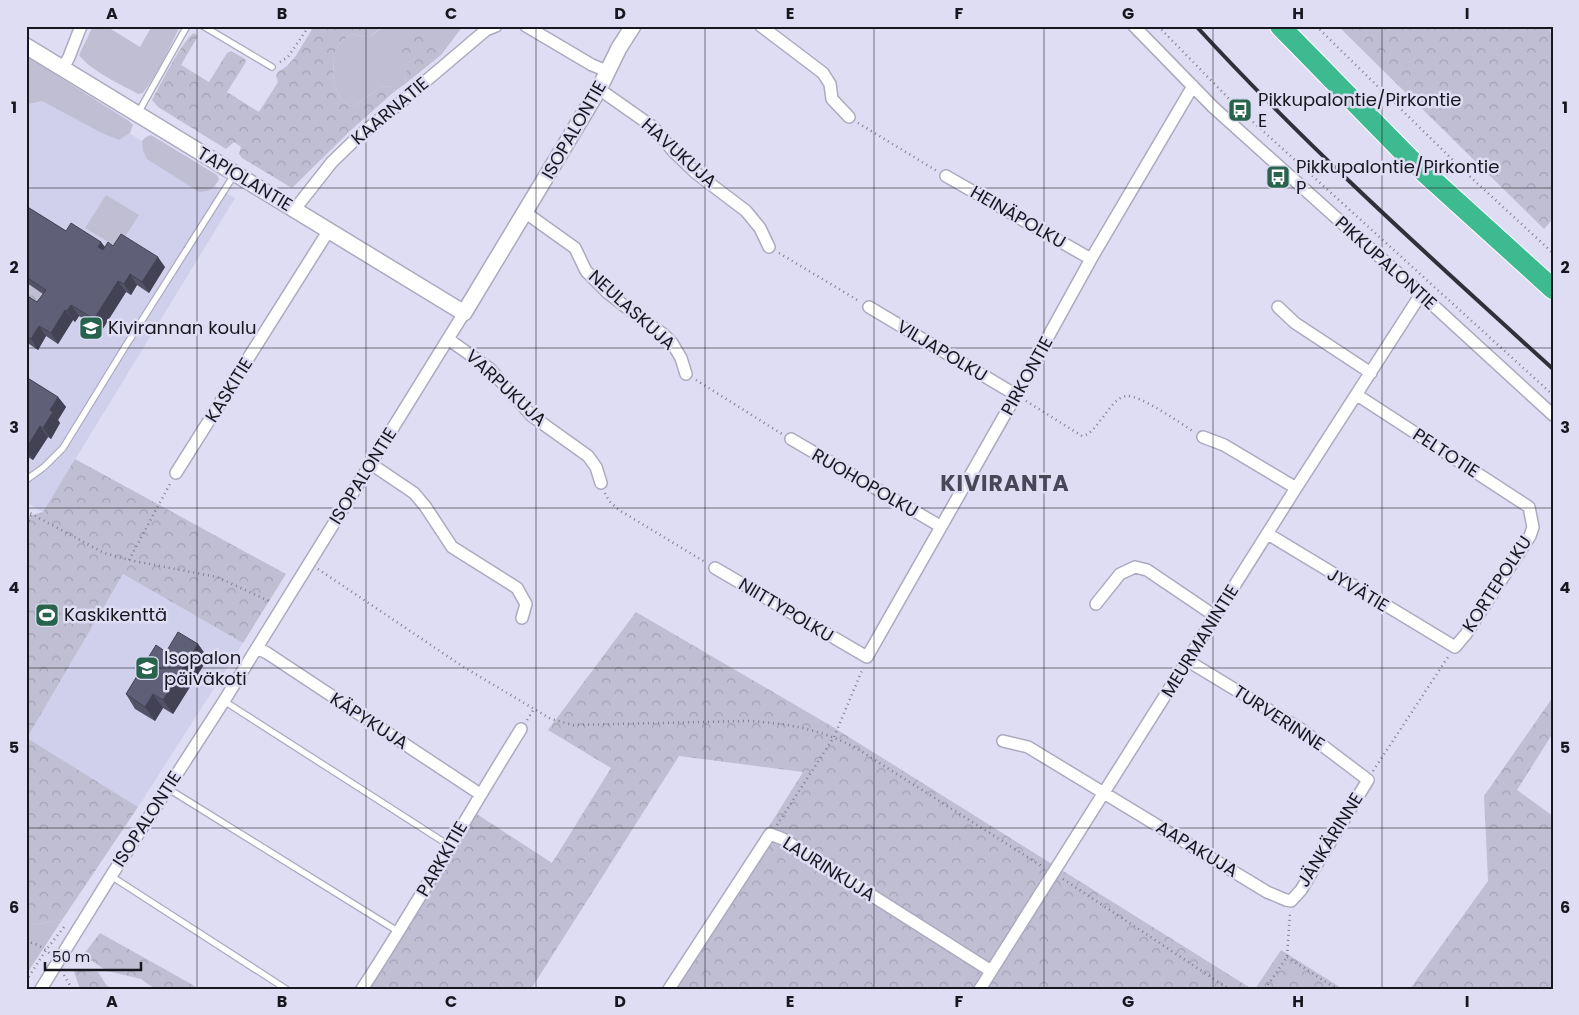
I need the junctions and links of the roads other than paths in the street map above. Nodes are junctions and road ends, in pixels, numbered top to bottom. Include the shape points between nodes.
1 (81, 26) edge
2 (187, 26) edge
3 (203, 26) edge
4 (496, 26) edge
5 (526, 26) edge
6 (632, 26) edge
7 (761, 26) edge
8 (1134, 26) edge
9 (1280, 26) edge
10 (26, 46) edge
11 (272, 67) road end
12 (63, 68) junction
13 (607, 71) junction
14 (1192, 86) junction
15 (599, 89) junction
16 (138, 113) junction
17 (849, 117) road end
18 (235, 173) junction
19 (946, 176) road end
20 (295, 209) junction
21 (526, 213) junction
22 (329, 230) junction
23 (769, 247) road end
24 (1091, 259) junction
25 (1553, 289) edge
26 (1421, 294) junction
27 (869, 307) road end
28 (1278, 307) dead end
29 (464, 314) junction
30 (448, 339) junction
31 (1371, 373) junction
32 (686, 374) road end
33 (1016, 395) junction
34 (1357, 395) junction
35 (1553, 415) edge
36 (1203, 437) road end
37 (790, 439) road end
38 (371, 464) junction
39 (176, 473) road end
40 (26, 480) edge
41 (602, 483) road end
42 (1296, 488) junction
43 (1531, 513) joint
44 (940, 526) junction
45 (1268, 534) junction
46 (715, 568) road end
47 (1096, 604) dead end
48 (1215, 616) junction
49 (522, 618) dead end
50 (1452, 646) joint
51 (257, 648) junction
52 (862, 654) joint
53 (1188, 661) junction
54 (224, 701) junction
55 (521, 729) dead end
56 (1004, 741) dead end
57 (1368, 780) joint
58 (167, 788) junction
59 (1104, 793) junction
60 (480, 794) junction
61 (450, 846) junction
62 (110, 876) junction
63 (1292, 900) joint
64 (399, 932) junction
65 (992, 970) junction
66 (41, 989) edge
67 (286, 989) edge
68 (362, 989) edge
69 (670, 989) edge
70 (980, 989) edge

1 - 12 street
2 - 16 lane
3 - 11 lane
4 - 20 street, KAARNATIE via 486,30 361,134 332,162
5 - 13 street
6 - 13 street, ISOPALONTIE
7 - 17 street via 823,73 830,84 832,99
8 - 14 street, PIKKUPALONTIE
9 - 25 highway via 1414,163
10 - 12 street, TAPIOLANTIE
12 - 16 street, TAPIOLANTIE
13 - 15 street, ISOPALONTIE
14 - 24 street, PIRKONTIE
14 - 26 street, PIKKUPALONTIE
15 - 21 street, ISOPALONTIE
15 - 23 street, HAVUKUJA via 653,127 696,173 746,211 760,228
16 - 18 street, TAPIOLANTIE
18 - 20 street, TAPIOLANTIE
18 - 40 lane via 63,448
19 - 24 street, HEINÄPOLKU
20 - 22 street, TAPIOLANTIE
21 - 29 street, ISOPALONTIE
21 - 32 street, NEULASKUJA via 575,248 586,271 608,293 672,342
22 - 29 street, TAPIOLANTIE
22 - 39 street, KASKITIE
24 - 33 street, PIRKONTIE
26 - 31 street, MEURMANINTIE
26 - 35 street, PIKKUPALONTIE
27 - 33 street, VILJAPOLKU
28 - 31 street via 1295,323
29 - 30 street, ISOPALONTIE
30 - 38 street, ISOPALONTIE
30 - 41 street, VARPUKUJA via 490,369 532,416 588,456
31 - 34 street, MEURMANINTIE
33 - 44 street, PIRKONTIE
34 - 42 street, MEURMANINTIE
34 - 43 street, PELTOTIE via 1529,507
36 - 42 street via 1224,445
37 - 44 street, RUOHOPOLKU
38 - 49 street via 414,493 452,547 517,588 526,604
38 - 51 street, ISOPALONTIE
42 - 45 street, MEURMANINTIE
43 - 50 street, KORTEPOLKU via 1533,527 1530,536 1466,634
44 - 52 street, PIRKONTIE
45 - 48 street, MEURMANINTIE
45 - 50 street, JYVÄTIE
46 - 52 street, NIITTYPOLKU
47 - 48 street via 1120,574 1135,567 1147,570
48 - 53 street, MEURMANINTIE
51 - 54 street, ISOPALONTIE
51 - 60 street, KÄPYKUJA
53 - 57 street, TURVERINNE via 1302,730
53 - 59 street, MEURMANINTIE
54 - 58 street, ISOPALONTIE
54 - 61 lane
55 - 60 street, PARKKITIE
56 - 59 street, AAPAKUJA via 1028,748
57 - 63 street, JÄNKÄRINNE
58 - 62 street, ISOPALONTIE
58 - 64 lane
59 - 63 street, AAPAKUJA via 1268,892
59 - 65 street, MEURMANINTIE
60 - 61 street, PARKKITIE
61 - 64 street, PARKKITIE
62 - 66 street, ISOPALONTIE
62 - 67 lane
64 - 68 street, PARKKITIE
65 - 69 street, LAURINKUJA via 783,839 770,834
65 - 70 street, MEURMANINTIE

